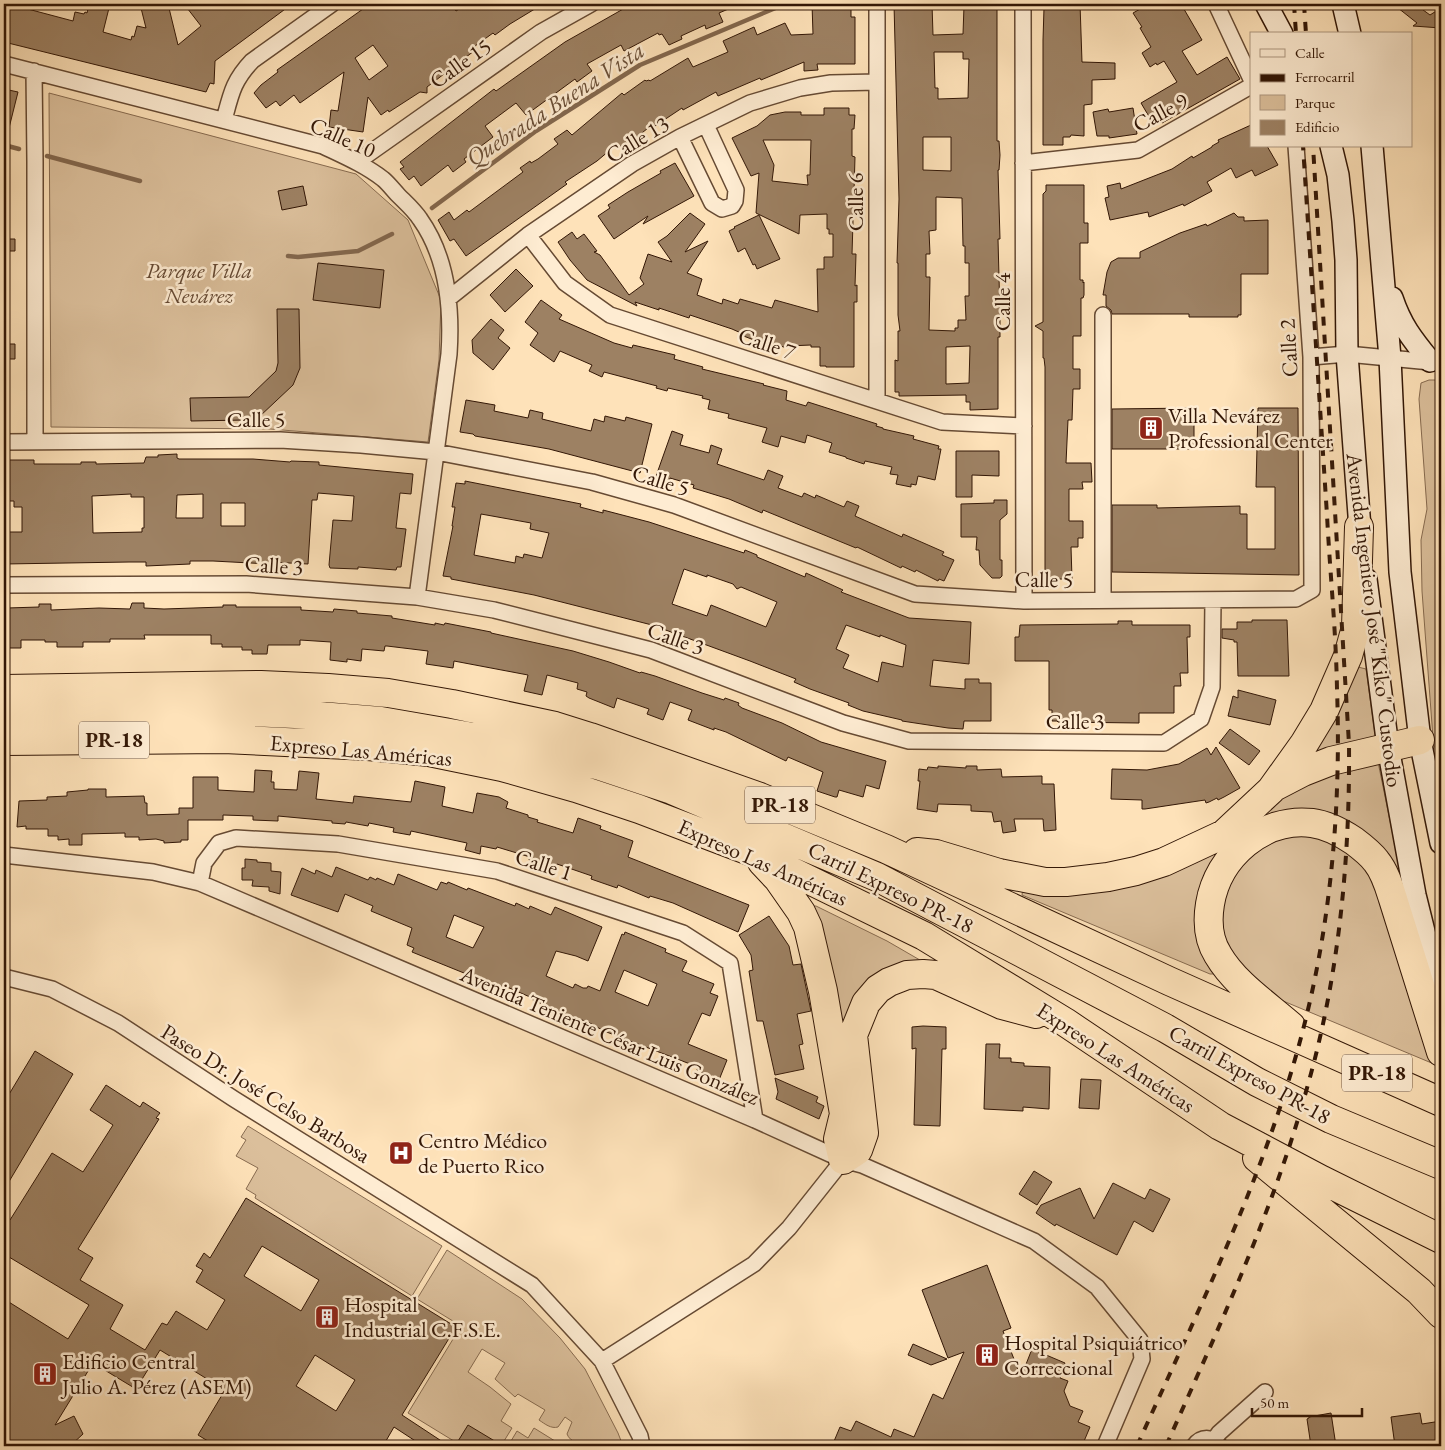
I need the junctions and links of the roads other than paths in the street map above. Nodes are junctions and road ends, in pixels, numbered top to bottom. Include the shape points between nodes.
1 (332, 4) edge
2 (591, 4) edge
3 (877, 4) edge
4 (1023, 4) edge
5 (1216, 4) edge
6 (1266, 4) edge
7 (1343, 4) edge
8 (1281, 32) edge
9 (1350, 32) edge
10 (4, 64) edge
11 (34, 71) junction
12 (1250, 77) edge
13 (877, 82) junction
14 (1250, 87) edge
15 (224, 120) junction
16 (706, 125) junction
17 (680, 137) junction
18 (1296, 148) edge
19 (1331, 148) edge
20 (1372, 148) edge
21 (357, 162) junction
22 (1023, 163) junction
23 (528, 235) junction
24 (1383, 273) junction
25 (448, 299) junction
26 (1103, 315) dead end
27 (1347, 354) junction
28 (1311, 357) junction
29 (1390, 358) junction
30 (1436, 362) edge
31 (877, 400) junction
32 (1024, 426) junction
33 (35, 441) junction
34 (4, 442) edge
35 (436, 452) junction
36 (1359, 527) junction
37 (4, 586) edge
38 (417, 597) junction
39 (1296, 599) joint
40 (1103, 600) junction
41 (1213, 600) junction
42 (1024, 601) junction
43 (4, 689) edge
44 (4, 714) edge
45 (1420, 740) junction
46 (4, 741) edge
47 (1388, 747) junction
48 (1271, 790) junction
49 (1441, 843) edge
50 (886, 849) junction
51 (752, 852) junction
52 (4, 855) edge
53 (200, 883) junction
54 (4, 977) edge
55 (1441, 1000) edge
56 (1066, 1022) junction
57 (1313, 1045) junction
58 (1441, 1052) edge
59 (1441, 1102) edge
60 (755, 1120) junction
61 (1220, 1126) junction
62 (843, 1160) junction
63 (1434, 1162) edge
64 (1289, 1186) junction
65 (1441, 1239) edge
66 (1441, 1294) edge
67 (1441, 1314) edge
68 (602, 1361) junction
69 (1265, 1392) dead end
70 (1217, 1443) edge
71 (642, 1446) edge
72 (1105, 1446) edge
73 (1194, 1446) edge

1 - 15 street via 241,72
2 - 21 street, Calle 15 via 541,32
3 - 13 street, Calle 6
4 - 22 street, Calle 4
5 - 12 street
6 - 8 main road
7 - 9 main road
10 - 11 street, Calle 10
11 - 15 street, Calle 10
11 - 33 street
13 - 16 street, Calle 13 via 830,83 800,88 750,103
13 - 31 street, Calle 6
14 - 22 street, Calle 9 via 1138,150
15 - 21 street, Calle 10 via 323,146
16 - 17 street, Calle 13
16 - 17 street via 736,190 732,206 722,209 712,203
17 - 23 street, Calle 13 via 632,164
18 - 28 street, Calle 2
19 - 27 main road, Avenida Ingeniero José "Kiko" Custodio via 1338,175 1346,260
20 - 24 main road, Avenida Ingeniero José "Kiko" Custodio
21 - 25 street, Calle 10 via 384,180 419,218 441,265
22 - 32 street, Calle 4
23 - 25 street, Calle 13
23 - 31 street, Calle 7 via 565,283 610,315
24 - 29 main road, Avenida Ingeniero José "Kiko" Custodio
24 - 30 main road via 1407,333
25 - 35 street, Calle 10 via 449,354
26 - 40 street
27 - 28 street
27 - 29 street
27 - 36 main road, Avenida Ingeniero José "Kiko" Custodio
28 - 39 street, Calle 2 via 1312,590
29 - 30 street
29 - 45 main road, Avenida Ingeniero José "Kiko" Custodio via 1400,572
31 - 32 street, Calle 7 via 942,422
32 - 42 street, Calle 4
33 - 34 street, Calle 5
33 - 35 street, Calle 5 via 280,440
35 - 38 street, Calle 10
35 - 42 street, Calle 5 via 592,482 674,505 915,594
36 - 47 main road, Avenida Ingeniero José "Kiko" Custodio
36 - 48 highway via 1356,626 1348,656 1324,711
37 - 38 street, Calle 3 via 246,584
38 - 41 street, Calle 3 via 494,610 652,650 842,724 910,741 1154,743 1164,743 1201,719 1212,687
39 - 41 street, Calle 5
40 - 41 street, Calle 5
40 - 42 street, Calle 5
43 - 50 highway, PR-18 via 261,685 388,693 452,704 555,726 590,737 760,797
44 - 63 highway, Carril Expreso PR-18 via 221,712 371,720 508,743 600,766 672,790 877,877 1166,1028 1257,1082 1331,1119
45 - 47 highway
45 - 49 main road, Avenida Ingeniero José "Kiko" Custodio
46 - 51 highway, Expreso Las Américas / PR-18 via 224,739 428,752 502,767 576,788
47 - 48 highway via 1331,761
47 - 55 main road, Avenida Ingeniero José "Kiko" Custodio via 1415,895
48 - 50 highway via 1224,834 1164,862 1108,877 1045,882 999,873 936,854
50 - 57 highway, PR-18
51 - 56 highway, Expreso Las Américas / PR-18 via 924,936
51 - 62 highway via 778,879 808,927 824,991 844,1114 838,1139
52 - 53 street, Avenida Teniente César Luis González via 153,872
53 - 60 street, Avenida Teniente César Luis González
53 - 60 street, Calle 1 via 204,862 219,844 236,838 338,844 497,871 683,933 730,963
54 - 68 street, Paseo Dr. José Celso Barbosa via 52,989 118,1024 532,1285
56 - 61 highway, Expreso Las Américas / PR-18
56 - 62 highway via 1002,1005 936,975 907,975 889,982 866,1003 853,1035 864,1133 858,1150
57 - 58 highway via 1228,970 1213,945 1207,918 1216,880 1227,862 1244,844 1279,825 1314,823 1329,828 1345,835 1377,861 1387,880
57 - 59 highway, PR-18
60 - 62 street, Avenida Teniente César Luis González
61 - 64 highway
61 - 65 highway, Expreso Las Américas / PR-18
62 - 68 street via 789,1228 754,1264
62 - 72 street, Avenida Teniente César Luis González via 862,1165 1034,1241 1097,1287 1140,1340 1142,1359
64 - 66 highway via 1409,1266
64 - 67 highway via 1419,1291
68 - 71 street, Paseo Dr. José Celso Barbosa
69 - 70 street via 1219,1433
70 - 73 street via 1208,1438

